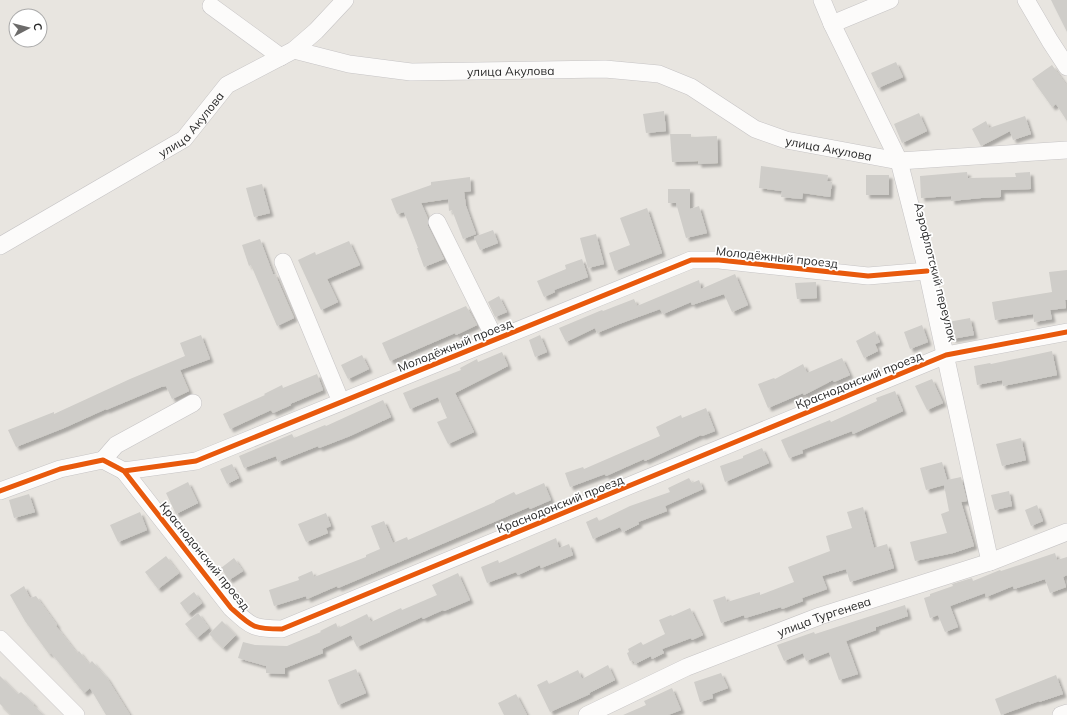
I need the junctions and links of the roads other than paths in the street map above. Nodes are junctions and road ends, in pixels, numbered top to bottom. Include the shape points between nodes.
1 (345, 0) edge
2 (822, 0) edge
3 (890, 0) edge
4 (1026, 0) edge
5 (211, 6) dead end
6 (832, 24) junction
7 (287, 54) junction
8 (1067, 68) edge
9 (1067, 150) edge
10 (899, 161) junction
11 (437, 222) dead end
12 (0, 246) edge
13 (283, 262) dead end
14 (927, 271) junction
15 (1067, 332) edge
16 (495, 339) junction
17 (946, 356) junction
18 (341, 402) junction
19 (193, 403) dead end
20 (103, 460) junction
21 (124, 471) junction
22 (0, 491) edge
23 (1067, 532) edge
24 (990, 562) junction
25 (0, 639) edge
26 (1067, 713) edge
27 (76, 715) edge
28 (587, 715) edge
29 (1061, 715) edge

1 - 7 street via 316,31
2 - 6 street, Аэрофлотский переулок
3 - 6 street
4 - 8 street
5 - 7 street
6 - 10 street, Аэрофлотский переулок
7 - 10 street, улица Акулова via 411,72 605,69 659,74 690,87 755,129 786,140
7 - 12 street, улица Акулова via 227,85 184,139
9 - 10 street, улица Акулова
10 - 14 street, Аэрофлотский переулок
11 - 16 street
13 - 18 street
14 - 16 street, Молодёжный проезд via 868,276 719,260 691,260
14 - 17 street, Аэрофлотский переулок
15 - 17 street, Краснодонский проезд
16 - 18 street, Молодёжный проезд
17 - 21 street, Краснодонский проезд via 282,629 261,629 249,624 232,608
17 - 24 street, Аэрофлотский переулок
18 - 21 street, Молодёжный проезд via 196,461
19 - 20 street via 116,445
20 - 21 street
20 - 22 street via 60,469
23 - 24 street, улица Тургенева
24 - 28 street, улица Тургенева via 820,616 686,667
25 - 27 street
26 - 29 street

